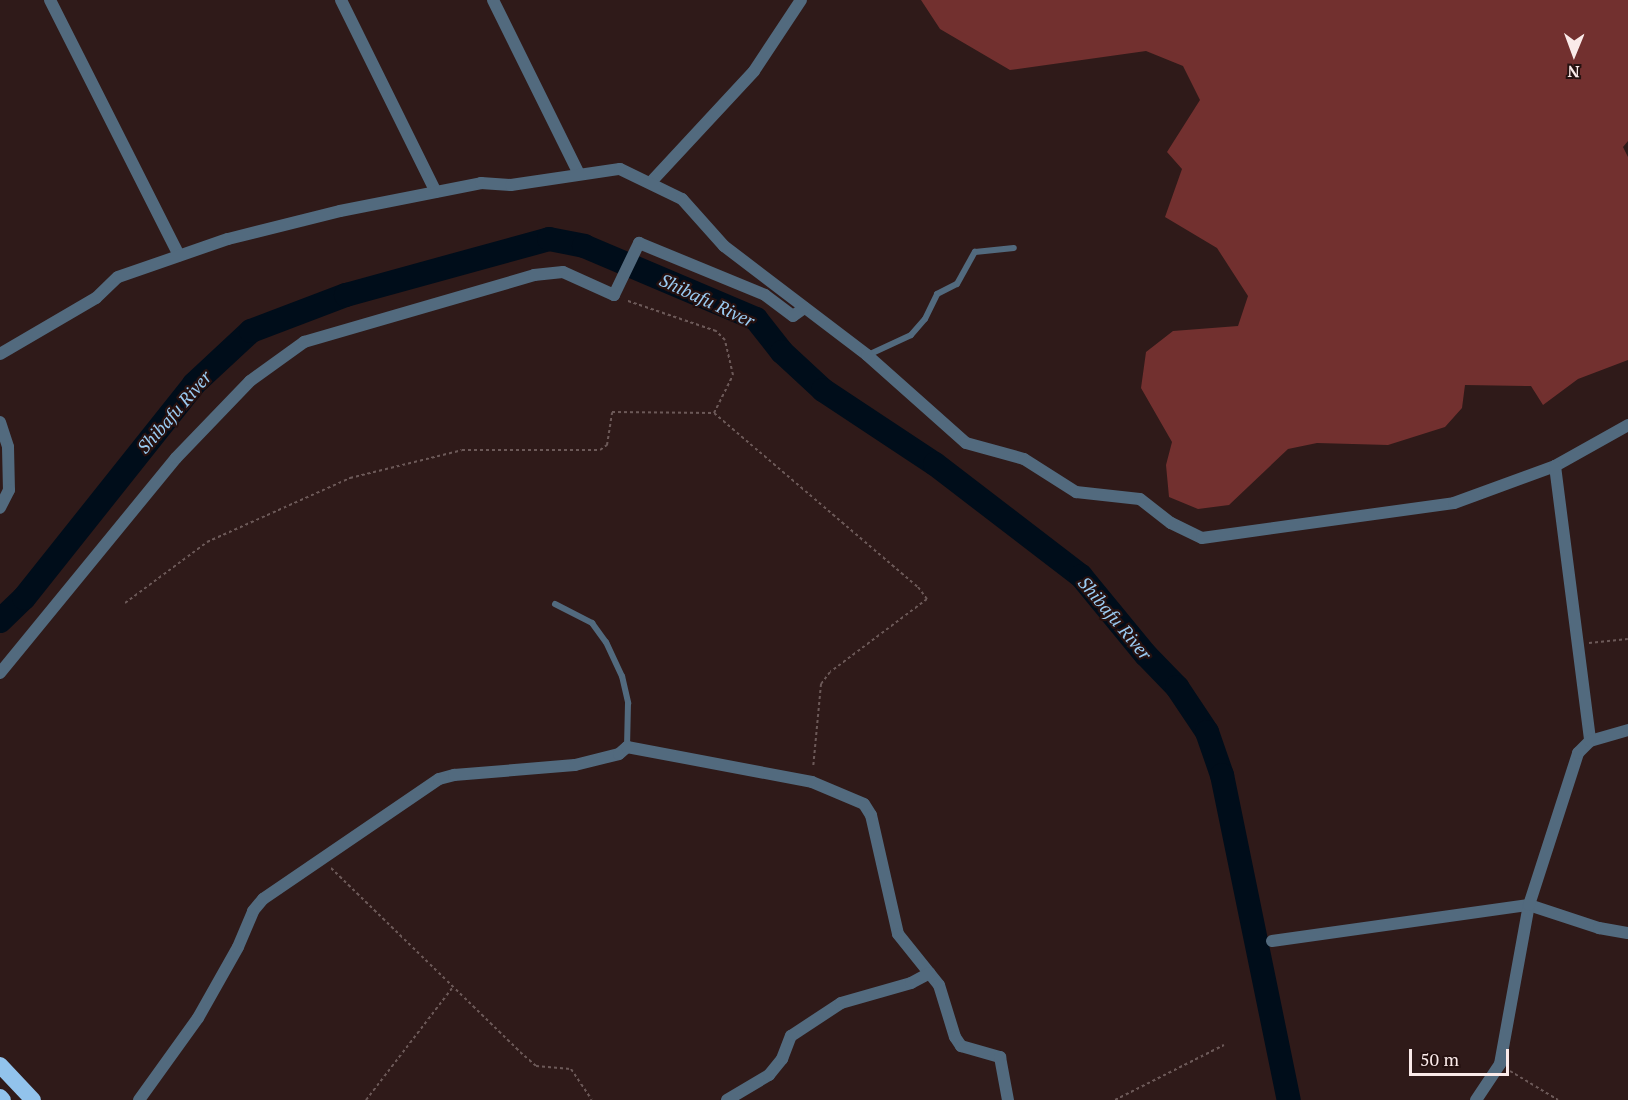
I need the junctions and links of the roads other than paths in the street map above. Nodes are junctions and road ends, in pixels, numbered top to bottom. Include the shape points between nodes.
1 (50, 0) edge
2 (341, 0) edge
3 (493, 0) edge
4 (801, 0) edge
5 (579, 174) junction
6 (651, 182) junction
7 (436, 192) junction
8 (1014, 248) dead end
9 (179, 255) junction
10 (804, 308) junction
11 (0, 354) edge
12 (867, 355) junction
13 (1628, 425) edge
14 (1, 428) edge
15 (1555, 466) junction
16 (0, 508) edge
17 (555, 604) dead end
18 (0, 674) edge
19 (1628, 730) edge
20 (1590, 741) junction
21 (627, 747) junction
22 (1529, 905) junction
23 (1628, 933) edge
24 (1272, 941) dead end
25 (930, 973) junction
26 (0, 1065) edge
27 (33, 1100) edge
28 (139, 1100) edge
29 (727, 1100) edge
30 (1008, 1100) edge
31 (1476, 1100) edge

1 - 9 street
2 - 7 street
3 - 5 street
4 - 6 street via 754,71
5 - 6 street via 620,169
5 - 7 street via 511,185 481,183
6 - 10 street via 682,199 708,232
7 - 9 street via 340,211
8 - 12 lane via 975,252 957,284 937,294 925,319 911,335
9 - 11 street via 118,277 96,298
10 - 12 street
10 - 18 street via 793,316 765,295 639,243 616,291 563,272 534,275 304,342 249,381 176,458
12 - 15 street via 966,443 1024,459 1076,492 1140,499 1171,523 1202,538 1374,512 1430,508 1481,495
13 - 15 street
14 - 16 street via 8,447 9,490
15 - 20 street
17 - 21 lane via 592,623 606,642 622,676 628,703
19 - 20 street
20 - 22 street via 1578,753
21 - 25 street via 812,782 864,804 871,815 898,934
21 - 28 street via 619,754 575,765 439,779 263,900 253,911 238,947 198,1018
22 - 23 street via 1599,928
22 - 24 street
22 - 31 street via 1500,1064
25 - 29 street via 911,983 842,1003 791,1035 782,1059 769,1075
25 - 30 street via 939,985 961,1046 1000,1057
26 - 27 highway

